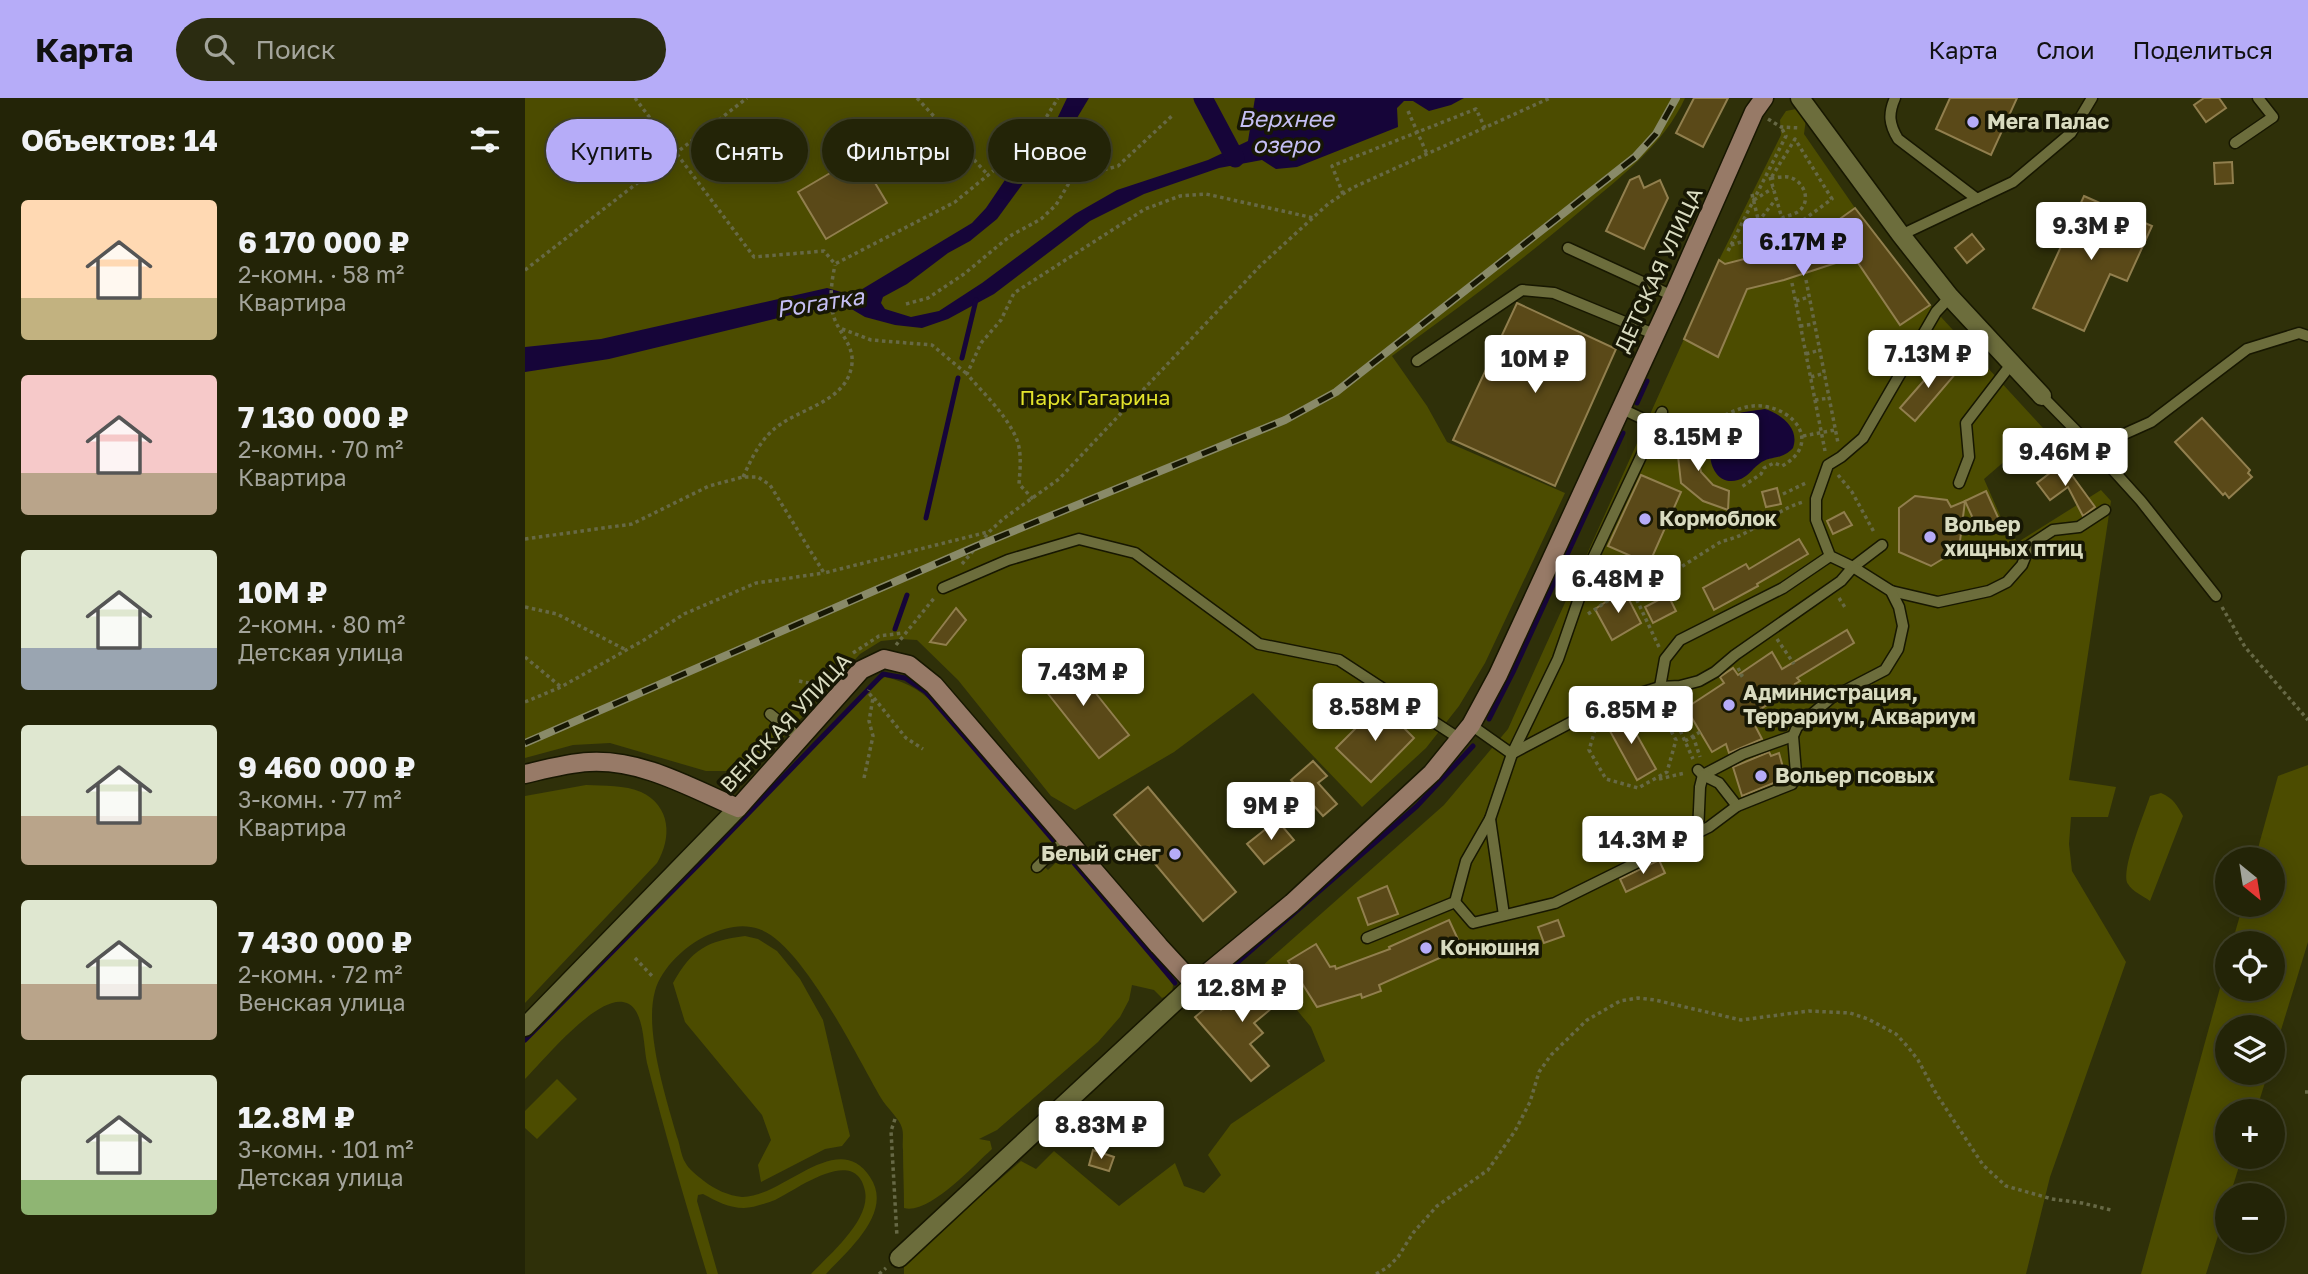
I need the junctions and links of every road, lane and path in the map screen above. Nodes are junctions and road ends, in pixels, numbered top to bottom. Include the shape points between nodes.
1 (635, 98) edge
2 (747, 98) edge
3 (917, 98) edge
4 (1058, 98) edge
5 (1550, 98) edge
6 (1800, 98) edge
7 (1895, 98) edge
8 (2092, 98) edge
9 (2258, 98) edge
10 (1764, 107) edge
11 (1408, 111) dead end
12 (1174, 114) dead end
13 (651, 119) edge
14 (1044, 119) edge
15 (1805, 124) dead end
16 (1781, 127) junction
17 (1485, 128) junction
18 (1799, 129) junction
19 (1418, 132) junction
20 (1795, 139) junction
21 (2235, 143) dead end
22 (677, 154) joint
23 (1427, 154) junction
24 (1766, 162) dead end
25 (1768, 169) junction
26 (988, 175) edge
27 (988, 177) edge
28 (1771, 178) junction
29 (640, 182) edge
30 (1773, 188) junction
31 (1343, 194) junction
32 (1752, 194) dead end
33 (1776, 199) junction
34 (1977, 199) junction
35 (1754, 200) junction
36 (1314, 218) junction
37 (1782, 218) junction
38 (1758, 222) junction
39 (1785, 229) junction
40 (1901, 235) junction
41 (1762, 237) junction
42 (1731, 246) junction
43 (1790, 246) dead end
44 (1568, 248) dead end
45 (1728, 251) dead end
46 (1766, 252) dead end
47 (835, 264) junction
48 (525, 270) edge
49 (1806, 280) dead end
50 (1792, 284) dead end
51 (1673, 296) junction
52 (1809, 297) junction
53 (1950, 297) junction
54 (1796, 301) junction
55 (907, 304) dead end
56 (1814, 324) junction
57 (1800, 326) junction
58 (841, 328) junction
59 (1654, 334) junction
60 (2308, 335) edge
61 (1820, 351) junction
62 (1806, 354) junction
63 (1417, 361) dead end
64 (2012, 363) junction
65 (1825, 373) junction
66 (967, 374) junction
67 (1811, 377) junction
68 (2042, 396) joint
69 (1830, 398) junction
70 (1815, 400) junction
71 (1621, 408) junction
72 (1662, 412) joint
73 (1655, 425) junction
74 (1836, 430) junction
75 (1821, 432) junction
76 (1803, 436) junction
77 (2092, 448) junction
78 (1841, 457) junction
79 (1828, 465) junction
80 (743, 477) junction
81 (1959, 483) dead end
82 (1740, 488) dead end
83 (1033, 499) junction
84 (1816, 499) junction
85 (2105, 510) dead end
86 (990, 531) junction
87 (525, 540) edge
88 (1882, 545) joint
89 (1830, 556) junction
90 (1610, 565) dead end
91 (1853, 567) junction
92 (824, 573) junction
93 (1633, 584) junction
94 (943, 588) junction
95 (1891, 591) junction
96 (1639, 593) junction
97 (2216, 596) joint
98 (525, 607) edge
99 (1591, 611) dead end
100 (906, 633) dead end
101 (626, 650) junction
102 (525, 657) edge
103 (884, 659) junction
104 (1665, 659) junction
105 (561, 687) junction
106 (1660, 687) junction
107 (873, 698) junction
108 (525, 702) edge
109 (770, 714) dead end
110 (2308, 720) edge
111 (1465, 732) junction
112 (1700, 732) dead end
113 (1693, 736) junction
114 (1793, 736) junction
115 (800, 738) junction
116 (1685, 741) junction
117 (923, 749) dead end
118 (1512, 754) junction
119 (1701, 772) junction
120 (525, 774) edge
121 (864, 778) dead end
122 (1652, 780) junction
123 (1737, 806) junction
124 (738, 808) junction
125 (1490, 818) junction
126 (1698, 833) junction
127 (1066, 839) junction
128 (1037, 867) dead end
129 (1455, 902) junction
130 (1504, 915) junction
131 (1367, 938) dead end
132 (635, 958) dead end
133 (654, 978) dead end
134 (1194, 984) junction
135 (525, 1027) edge
136 (895, 1119) dead end
137 (2111, 1210) dead end
138 (899, 1258) joint
139 (1376, 1274) edge

1 - 13 path
2 - 22 path
3 - 26 path
4 - 14 path
5 - 17 path
6 - 40 street
7 - 34 lane via 1890,126 1898,139
8 - 34 lane via 2071,133 2013,182
9 - 21 lane via 2273,117
10 - 16 path
10 - 51 street, ДЕТСКАЯ УЛИЦА via 1754,113
11 - 19 path
12 - 55 path via 1118,166 1077,177 1041,219 1010,236 928,298
15 - 18 path
16 - 18 path
16 - 25 path via 1786,135
17 - 19 path via 1476,108
17 - 23 path
18 - 20 path
19 - 23 path
19 - 31 path via 1332,166
20 - 28 path
20 - 39 path via 1832,199
22 - 47 path via 754,257 824,251
23 - 31 path
24 - 25 path
25 - 28 path
25 - 35 path
27 - 47 path via 955,202
28 - 30 path
28 - 37 path via 1789,177 1802,185 1805,194 1801,209
29 - 48 path
30 - 33 path
30 - 35 path
31 - 36 path
32 - 35 path
33 - 37 path
33 - 38 path
34 - 40 lane
35 - 38 path
35 - 42 path
36 - 66 path via 1206,194 1180,196 1145,209 1014,293 1001,320 981,342
36 - 83 path via 1260,266 1059,479
37 - 39 path
38 - 41 path
39 - 41 path
39 - 43 path
40 - 53 street
41 - 42 path
41 - 46 path
42 - 45 path
44 - 51 lane
47 - 58 path via 833,314
49 - 52 path
50 - 54 path
51 - 59 street, ДЕТСКАЯ УЛИЦА
52 - 54 path
52 - 56 path
53 - 64 street
53 - 78 lane via 1936,312 1863,438
54 - 57 path
56 - 57 path
56 - 61 path
57 - 62 path
58 - 66 path via 871,340 932,345
58 - 80 path via 851,348 851,370 835,396 773,430 755,451
59 - 63 lane via 1554,293 1522,290
59 - 71 street, ДЕТСКАЯ УЛИЦА
60 - 77 lane via 2299,333 2247,349 2151,422
61 - 62 path
61 - 65 path
62 - 67 path
64 - 68 street
64 - 81 lane via 1966,423 1969,457
65 - 67 path
65 - 69 path
66 - 83 path via 1017,440 1019,484
67 - 70 path
68 - 77 lane
69 - 70 path
69 - 74 path
70 - 75 path
71 - 73 lane
71 - 111 street, ДЕТСКАЯ УЛИЦА via 1498,675
72 - 73 lane
72 - 76 path via 1707,425 1721,416 1761,406 1790,418
73 - 118 lane via 1593,558 1557,660
74 - 75 path
74 - 78 path
75 - 76 path
75 - 79 path
76 - 82 path via 1794,459 1764,468
77 - 97 lane via 2141,501
78 - 79 lane
79 - 84 lane
79 - 88 path via 1852,492
80 - 87 path via 709,486 632,524
80 - 92 path via 758,477 770,485
83 - 86 path
84 - 89 lane via 1817,520
84 - 96 path via 1788,507 1737,538 1722,541
85 - 95 lane via 2079,527 2053,530 2030,545 2022,565 2007,582 1989,591 1938,602
86 - 92 path
86 - 94 path
88 - 91 lane
89 - 91 lane
89 - 104 lane via 1783,588 1680,640
90 - 93 path via 1604,578 1609,575
91 - 95 lane
91 - 106 lane via 1841,581 1715,672 1699,681
92 - 101 path via 756,583 684,614
93 - 96 path
93 - 99 path
94 - 100 path
94 - 111 lane via 1008,560 1079,539 1135,553 1259,644 1339,660
95 - 114 lane via 1903,626 1898,649 1885,670 1831,698 1797,727
96 - 104 path via 1635,596
97 - 110 path via 2245,647
98 - 101 path via 557,614
101 - 105 path
102 - 105 path
103 - 107 path via 868,692
103 - 115 street, ВЕНСКАЯ УЛИЦА via 861,670
103 - 127 street, ВЕНСКАЯ УЛИЦА via 909,665 934,685
104 - 106 lane
105 - 108 path
106 - 116 path
106 - 118 lane via 1608,703
107 - 117 path via 906,738
107 - 121 path via 869,721 873,736
109 - 115 lane
111 - 118 lane
111 - 134 street, ДЕТСКАЯ УЛИЦА via 1432,774 1292,903
112 - 113 path
113 - 116 path
113 - 119 path
114 - 119 lane
114 - 123 lane via 1796,773 1792,784
115 - 124 street, ВЕНСКАЯ УЛИЦА
116 - 119 path
118 - 125 lane
119 - 122 path
119 - 123 lane via 1719,783
119 - 126 lane
120 - 124 street via 588,762 615,763 647,769
122 - 122 path via 1638,788 1606,779 1589,750 1598,720 1628,704 1660,711 1676,740 1667,772
123 - 126 lane
124 - 135 street, ВЕНСКАЯ УЛИЦА
125 - 129 lane via 1466,861
125 - 130 lane
126 - 130 lane via 1555,903
127 - 128 lane
127 - 134 street, ВЕНСКАЯ УЛИЦА
129 - 130 lane via 1473,923
129 - 131 lane
132 - 133 path
134 - 138 street
136 - 138 path via 891,1131
137 - 139 path via 2006,1186 1983,1166 1913,1054 1896,1034 1868,1019 1850,1013 1809,1011 1741,1020 1638,998 1620,1001 1587,1020 1551,1055 1539,1072 1515,1131 1488,1170 1437,1206 1398,1257

